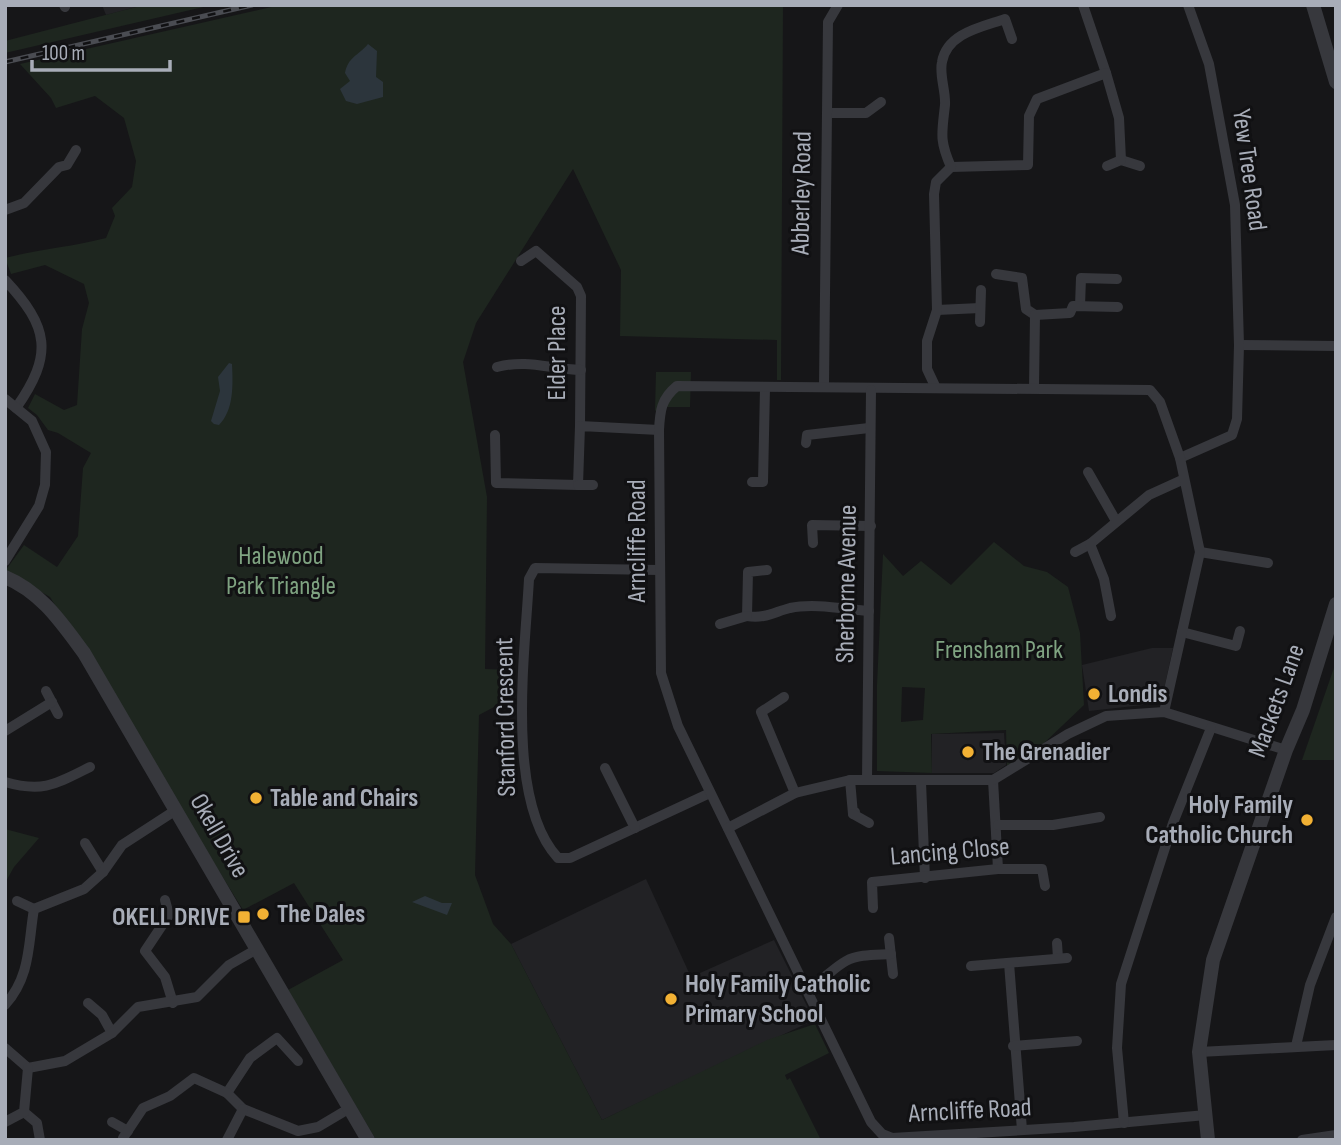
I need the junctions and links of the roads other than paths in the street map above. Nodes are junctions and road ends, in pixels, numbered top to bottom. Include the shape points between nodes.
1 (838, 5) edge
2 (1083, 5) edge
3 (1188, 5) edge
4 (1313, 5) edge
5 (1012, 39) dead end
6 (1106, 73) junction
7 (1336, 82) edge
8 (881, 102) dead end
9 (827, 113) junction
10 (76, 150) dead end
11 (1121, 160) junction
12 (1107, 166) dead end
13 (1140, 166) dead end
14 (951, 167) junction
15 (5, 210) edge
16 (536, 238) dead end
17 (538, 253) junction
18 (521, 261) dead end
19 (996, 274) dead end
20 (1116, 279) dead end
21 (5, 280) edge
22 (981, 290) dead end
23 (1080, 306) junction
24 (1118, 307) dead end
25 (980, 308) junction
26 (937, 310) junction
27 (1035, 315) junction
28 (980, 322) dead end
29 (1238, 345) junction
30 (1336, 346) edge
31 (496, 367) dead end
32 (580, 370) junction
33 (824, 385) junction
34 (935, 386) junction
35 (765, 388) junction
36 (1034, 388) junction
37 (871, 390) junction
38 (5, 399) edge
39 (16, 408) junction
40 (580, 426) junction
41 (869, 428) junction
42 (659, 430) junction
43 (495, 435) dead end
44 (806, 443) dead end
45 (1180, 458) junction
46 (1088, 472) dead end
47 (1182, 480) junction
48 (752, 482) dead end
49 (578, 485) junction
50 (593, 485) dead end
51 (1116, 521) junction
52 (871, 526) junction
53 (813, 543) dead end
54 (1090, 544) junction
55 (1075, 552) dead end
56 (1200, 552) junction
57 (5, 561) edge
58 (1268, 563) dead end
59 (659, 570) junction
60 (767, 570) dead end
61 (5, 577) edge
62 (1336, 604) edge
63 (869, 611) junction
64 (1111, 615) dead end
65 (747, 616) junction
66 (720, 624) dead end
67 (1240, 631) dead end
68 (1182, 632) junction
69 (46, 691) dead end
70 (784, 697) dead end
71 (52, 702) junction
72 (1164, 712) junction
73 (58, 714) dead end
74 (1211, 729) junction
75 (5, 732) edge
76 (1286, 750) junction
77 (90, 767) dead end
78 (605, 768) dead end
79 (850, 780) junction
80 (867, 780) junction
81 (993, 780) junction
82 (5, 782) edge
83 (921, 782) junction
84 (710, 793) junction
85 (795, 793) junction
86 (176, 810) junction
87 (1100, 817) dead end
88 (869, 823) dead end
89 (998, 825) junction
90 (635, 828) junction
91 (729, 828) junction
92 (85, 843) dead end
93 (998, 869) junction
94 (103, 872) junction
95 (925, 878) junction
96 (1045, 886) dead end
97 (165, 900) dead end
98 (17, 901) dead end
99 (873, 908) dead end
100 (34, 909) junction
101 (1335, 923) edge
102 (889, 938) dead end
103 (1057, 943) dead end
104 (257, 949) junction
105 (891, 954) junction
106 (1009, 963) junction
107 (971, 966) dead end
108 (893, 974) dead end
109 (804, 989) junction
110 (88, 1003) dead end
111 (173, 1003) junction
112 (5, 1005) edge
113 (112, 1033) junction
114 (1078, 1042) dead end
115 (1336, 1045) edge
116 (1013, 1046) junction
117 (1296, 1046) junction
118 (5, 1048) edge
119 (1199, 1052) junction
120 (298, 1061) dead end
121 (28, 1068) junction
122 (227, 1093) junction
123 (350, 1108) junction
124 (243, 1109) junction
125 (24, 1112) junction
126 (1206, 1115) junction
127 (5, 1122) edge
128 (111, 1122) dead end
129 (1124, 1123) junction
130 (1074, 1128) junction
131 (1022, 1130) junction
132 (125, 1135) edge
133 (297, 1135) edge
134 (982, 1135) edge
135 (1336, 1135) edge
136 (40, 1140) edge
137 (227, 1140) edge
138 (368, 1140) edge
139 (1076, 1140) edge
140 (1208, 1140) edge
141 (1302, 1140) edge

1 - 9 street, Abberley Road via 828,22
2 - 6 street
3 - 29 street, Yew Tree Road via 1209,64 1235,205
4 - 7 street
5 - 14 street via 1005,19 966,32 946,51 941,63 945,104 940,124 941,144
6 - 11 street via 1119,118
6 - 14 street via 1037,99 1030,116 1028,166
8 - 9 street via 866,113
9 - 33 street, Abberley Road
10 - 15 street via 68,165 59,167 24,203
11 - 12 street
11 - 13 street
14 - 26 street via 936,182 934,194
16 - 17 street
17 - 18 street
17 - 32 street, Elder Place via 577,287 581,296
19 - 27 street via 1021,278 1026,309
20 - 23 street via 1081,278
21 - 39 street via 39,323 37,377
22 - 25 street
23 - 24 street
23 - 27 street via 1073,306 1070,313
25 - 26 street
25 - 28 street
26 - 34 street via 927,341 927,369
27 - 36 street
29 - 30 street
29 - 45 street, Yew Tree Road via 1237,419 1232,435
31 - 32 street via 524,362
32 - 40 street, Elder Place
33 - 35 street, Arncliffe Road
33 - 37 street, Arncliffe Road
34 - 36 street, Arncliffe Road
34 - 37 street, Arncliffe Road
35 - 42 street, Arncliffe Road via 677,386 666,395
35 - 48 street via 763,482
36 - 45 street, Arncliffe Road via 1150,390 1160,402
37 - 41 street, Sherborne Avenue
38 - 39 street
39 - 57 street via 32,421 46,452 45,485 39,506
40 - 42 street
40 - 49 street, Elder Place
41 - 44 street via 807,435
41 - 52 street, Sherborne Avenue
42 - 59 street, Arncliffe Road
43 - 49 street via 496,483
45 - 47 street, Arncliffe Road
46 - 51 street
47 - 51 street via 1149,495
47 - 56 street, Arncliffe Road
49 - 50 street
51 - 54 street
52 - 53 street via 811,525
52 - 63 street, Sherborne Avenue
54 - 55 street
54 - 64 street
56 - 58 street
56 - 68 street, Arncliffe Road
59 - 84 street, Arncliffe Road via 661,673 678,726
59 - 90 street, Stanford Crescent via 535,568 528,579 525,769 530,805 546,845 558,858 570,858
60 - 65 street via 748,572
61 - 86 street, Okell Drive via 48,606 84,653
62 - 76 street, Mackets Lane
63 - 65 street via 806,607 771,616
63 - 80 street, Sherborne Avenue
65 - 66 street
67 - 68 street via 1236,646
68 - 72 street, Arncliffe Road
69 - 71 street
70 - 85 street via 761,712
71 - 73 street
71 - 75 street
72 - 74 street
72 - 81 street via 1106,716
74 - 76 street
74 - 129 street via 1173,823 1121,984 1117,1048
76 - 119 street, Mackets Lane via 1213,960
77 - 82 street via 53,786 28,789
78 - 90 street
79 - 80 street
79 - 85 street
79 - 88 street via 854,813
80 - 83 street
81 - 83 street
81 - 89 street
83 - 95 street
84 - 90 street, Stanford Crescent
84 - 91 street, Arncliffe Road
85 - 91 street
86 - 94 street via 122,845
86 - 104 street, Okell Drive
87 - 89 street via 1053,825
89 - 93 street
91 - 109 street, Arncliffe Road
92 - 94 street
93 - 95 street, Lancing Close
93 - 96 street, Lancing Close via 1042,869
94 - 100 street via 84,889
95 - 99 street, Lancing Close via 872,882
97 - 111 street via 169,915 145,951 165,977
98 - 100 street
100 - 112 street via 29,960
101 - 117 street via 1310,985
102 - 105 street
103 - 106 street via 1063,958
104 - 111 street via 229,965 197,997
104 - 123 street, Okell Drive
105 - 108 street
105 - 109 street via 855,957 824,981
106 - 107 street
106 - 116 street
109 - 134 street, Arncliffe Road via 871,1122 882,1134 892,1138
110 - 113 street
111 - 113 street via 138,1007
113 - 121 street via 65,1061
114 - 116 street
115 - 117 street
116 - 131 street
117 - 119 street
118 - 121 street
119 - 126 street, Mackets Lane
120 - 122 street via 277,1032 250,1058
121 - 125 street
122 - 124 street
122 - 132 street via 194,1078 143,1108
123 - 133 street
123 - 138 street, Okell Drive
124 - 133 street
124 - 137 street
125 - 127 street
125 - 136 street via 37,1123
126 - 129 street, Arncliffe Road
126 - 140 street, Mackets Lane
128 - 132 street
129 - 130 street, Arncliffe Road
130 - 131 street, Arncliffe Road
130 - 139 street
131 - 134 street, Arncliffe Road
135 - 141 street

